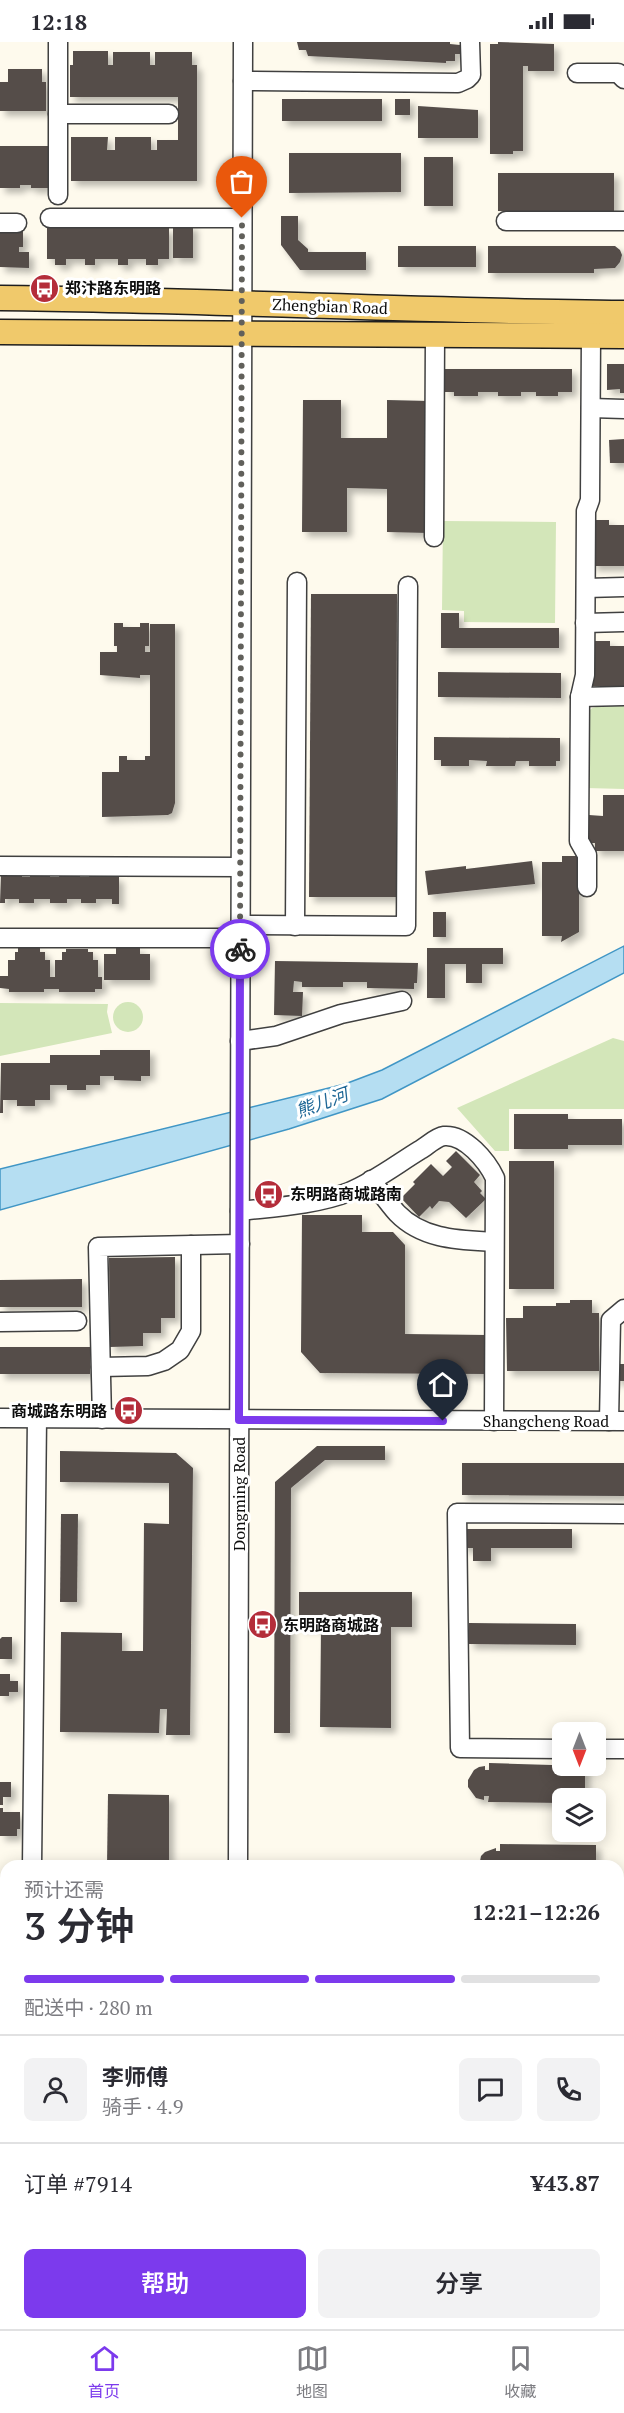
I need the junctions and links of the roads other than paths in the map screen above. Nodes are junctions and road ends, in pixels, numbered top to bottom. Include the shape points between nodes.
1 (58, 42) edge
2 (243, 42) edge
3 (470, 42) edge
4 (577, 73) dead end
5 (624, 79) edge
6 (243, 81) junction
7 (58, 114) junction
8 (169, 114) dead end
9 (58, 195) dead end
10 (50, 218) dead end
11 (242, 218) junction
12 (506, 221) dead end
13 (624, 221) edge
14 (0, 298) edge
15 (242, 303) junction
16 (624, 312) edge
17 (0, 332) edge
18 (242, 333) junction
19 (435, 335) junction
20 (591, 335) junction
21 (624, 336) edge
22 (591, 408) junction
23 (624, 409) edge
24 (434, 537) dead end
25 (297, 582) dead end
26 (408, 586) dead end
27 (624, 587) edge
28 (586, 588) junction
29 (624, 622) edge
30 (585, 623) junction
31 (624, 696) edge
32 (580, 697) junction
33 (0, 866) edge
34 (240, 867) junction
35 (587, 887) dead end
36 (295, 926) junction
37 (240, 932) junction
38 (0, 938) edge
39 (402, 1001) dead end
40 (240, 1041) junction
41 (371, 1180) junction
42 (240, 1210) junction
43 (494, 1242) junction
44 (240, 1244) junction
45 (191, 1245) junction
46 (624, 1309) edge
47 (77, 1321) dead end
48 (0, 1322) edge
49 (101, 1367) junction
50 (0, 1418) edge
51 (37, 1419) junction
52 (102, 1419) junction
53 (239, 1420) junction
54 (494, 1421) junction
55 (617, 1421) edge
56 (624, 1514) edge
57 (552, 1749) edge
58 (606, 1749) edge
59 (624, 1749) edge
60 (32, 1860) edge
61 (238, 1860) edge

1 - 7 street
2 - 6 street, Dongming Road
3 - 6 street via 471,75 458,83
4 - 5 street via 618,73
6 - 11 street, Dongming Road
7 - 8 street
7 - 9 street
10 - 11 street
11 - 15 street, Dongming Road
12 - 13 street
14 - 15 main road, Zhengbian Road
15 - 16 main road, Zhengbian Road via 490,312
15 - 18 street, Dongming Road
17 - 18 main road, Zhengbian Road
18 - 19 main road, Zhengbian Road
18 - 34 street, Dongming Road
19 - 20 main road, Zhengbian Road
19 - 24 street
20 - 21 main road, Zhengbian Road
20 - 22 street
22 - 23 street
22 - 28 street
25 - 36 street
26 - 36 street via 406,926
27 - 28 street
28 - 30 street
29 - 30 street
30 - 32 street via 585,675
31 - 32 street
32 - 35 street via 579,841 587,855
33 - 34 street
34 - 37 street, Dongming Road
36 - 37 street
37 - 38 street
37 - 40 street, Dongming Road
39 - 40 street via 341,1014 276,1036
40 - 42 street, Dongming Road
41 - 42 street via 348,1192 299,1204
41 - 43 street via 398,1215 419,1230 444,1238
41 - 43 street via 442,1136 463,1141 490,1166 495,1178
42 - 44 street, Dongming Road
43 - 54 street
44 - 45 street
44 - 53 street, Dongming Road
45 - 49 street via 191,1331 180,1350 148,1366
45 - 49 street via 98,1247
46 - 55 street via 611,1320
47 - 48 street
49 - 52 street
50 - 51 street, Shangcheng Road
51 - 52 street, Shangcheng Road
51 - 60 street
52 - 53 street, Shangcheng Road
53 - 54 street, Shangcheng Road
53 - 61 street, Dongming Road
54 - 55 street, Shangcheng Road
56 - 57 street via 457,1513 460,1748
58 - 59 street

